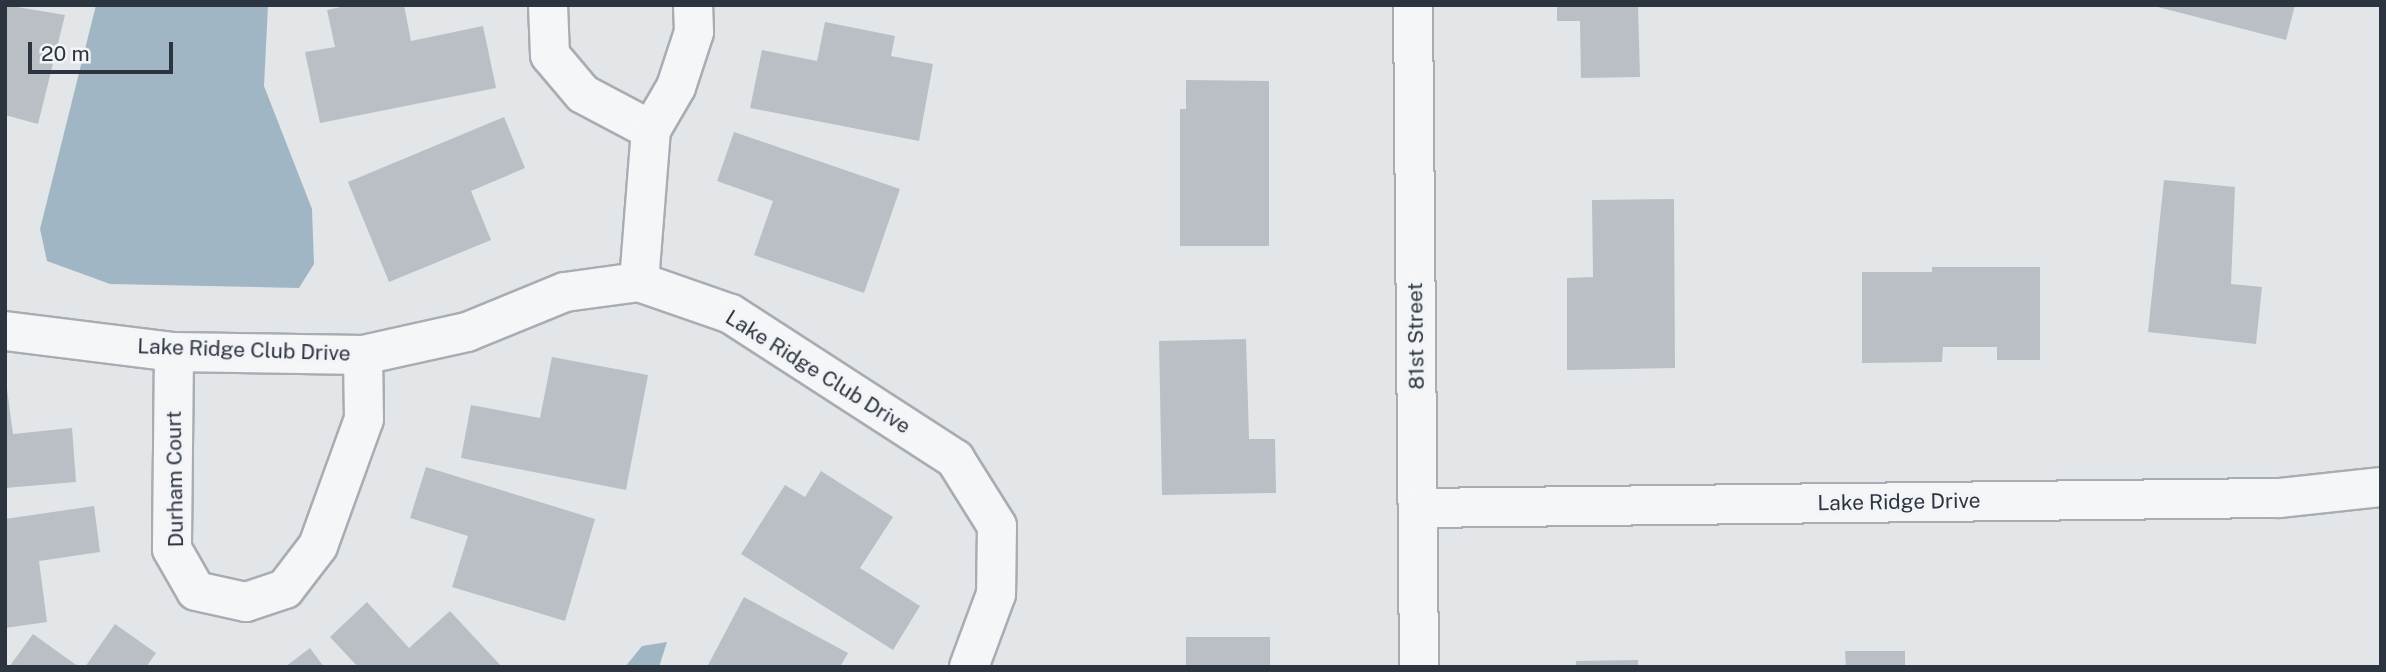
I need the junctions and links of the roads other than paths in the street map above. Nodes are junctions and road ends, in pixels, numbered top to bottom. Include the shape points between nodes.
1 (548, 5) edge
2 (693, 5) edge
3 (1413, 5) edge
4 (650, 130) junction
5 (639, 282) junction
6 (5, 331) edge
7 (174, 352) junction
8 (363, 355) junction
9 (2381, 488) edge
10 (1418, 508) junction
11 (969, 667) edge
12 (1419, 667) edge

1 - 4 street via 550,55 583,94
2 - 4 street via 694,32 676,87
3 - 10 street, 81st Street
4 - 5 street
5 - 8 street, Lake Ridge Club Drive via 565,292 467,332
5 - 11 street, Lake Ridge Club Drive via 731,314 955,459 997,526 996,594
6 - 7 street, Lake Ridge Club Drive
7 - 8 street, Lake Ridge Club Drive
7 - 8 street, Durham Court via 172,549 196,591 246,602 285,589 318,546 364,419
9 - 10 street, Lake Ridge Drive via 2279,498
10 - 12 street, 81st Street

